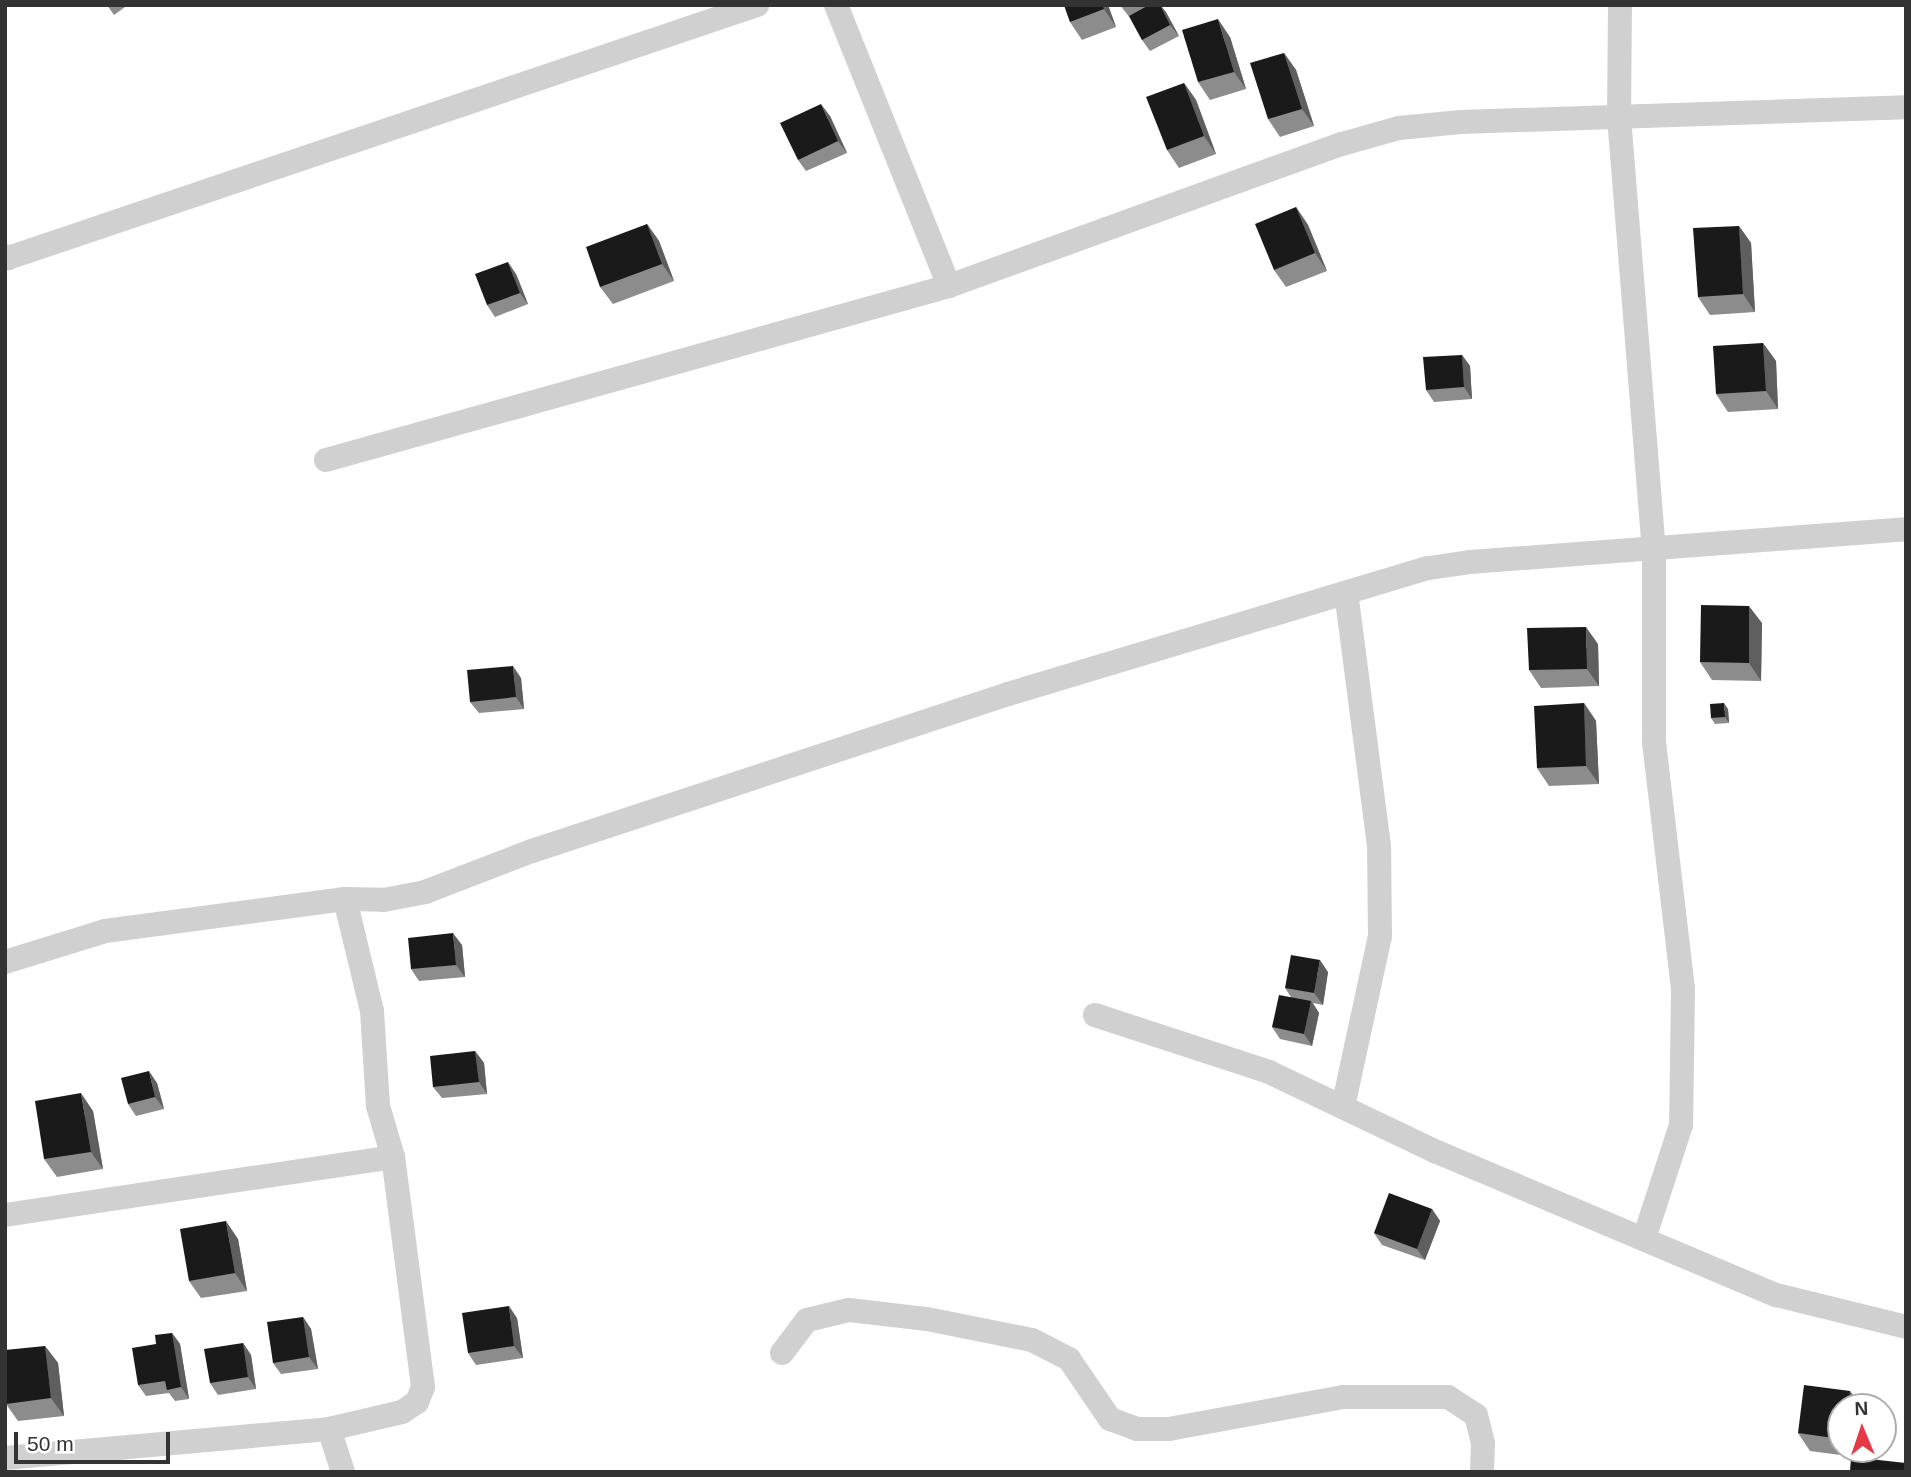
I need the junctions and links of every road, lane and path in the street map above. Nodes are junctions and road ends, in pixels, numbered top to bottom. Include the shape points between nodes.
1 (757, 5) edge
2 (836, 5) edge
3 (1620, 5) edge
4 (1906, 107) edge
5 (1619, 117) junction
6 (6, 257) edge
7 (948, 286) junction
8 (326, 460) dead end
9 (1906, 529) edge
10 (1654, 548) junction
11 (1346, 593) junction
12 (345, 899) junction
13 (5, 962) edge
14 (1095, 1016) dead end
15 (1343, 1107) junction
16 (393, 1157) junction
17 (5, 1215) edge
18 (1644, 1239) junction
19 (1906, 1327) edge
20 (782, 1353) dead end
21 (329, 1429) junction
22 (5, 1458) edge
23 (343, 1472) edge
24 (1482, 1472) edge

1 - 6 street
2 - 7 street
3 - 5 street
4 - 5 street
5 - 7 street via 1399,128 1342,144
5 - 10 street
7 - 8 street
9 - 10 street
10 - 11 street via 1429,568
10 - 18 street via 1654,742 1683,989 1681,1125
11 - 12 street via 1008,694 532,851 425,892 384,900
11 - 15 street via 1379,846 1380,936
12 - 13 street via 105,931
12 - 16 street via 372,1011 378,1106
14 - 15 street via 1269,1072
15 - 18 street
16 - 17 street
16 - 21 street via 423,1387 416,1402 402,1412
18 - 19 street via 1776,1295
20 - 24 street via 807,1320 849,1310 927,1319 1032,1340 1069,1359 1110,1419 1137,1429 1169,1429 1343,1397 1448,1397 1476,1415 1483,1443
21 - 22 street
21 - 23 street

